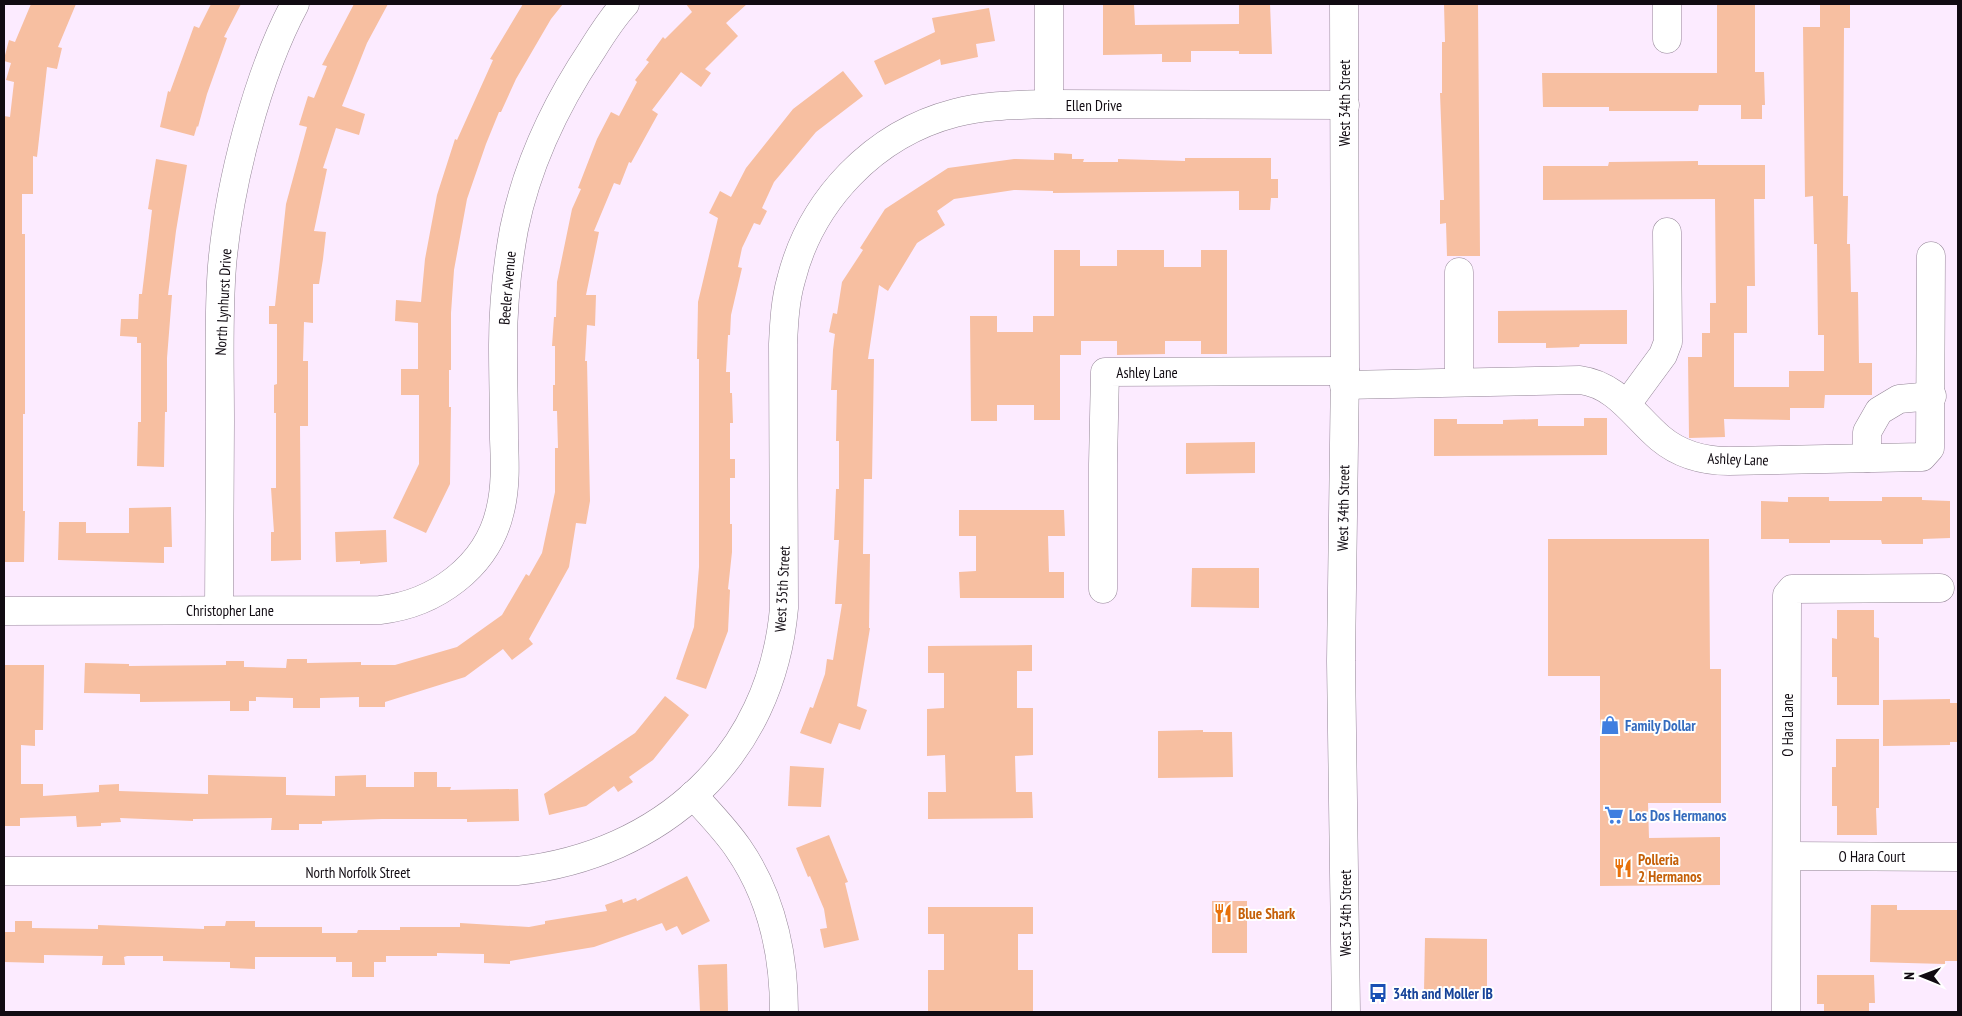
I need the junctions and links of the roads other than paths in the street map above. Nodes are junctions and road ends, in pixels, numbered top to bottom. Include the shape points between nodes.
1 (295, 4) edge
2 (625, 4) edge
3 (1049, 4) edge
4 (1344, 4) edge
5 (1667, 4) edge
6 (1667, 40) dead end
7 (1049, 104) junction
8 (1345, 105) junction
9 (859, 165) joint
10 (1667, 232) dead end
11 (1931, 256) dead end
12 (1458, 272) dead end
13 (1345, 378) junction
14 (1458, 382) junction
15 (1932, 396) junction
16 (1627, 404) junction
17 (1867, 458) junction
18 (451, 583) joint
19 (1940, 588) dead end
20 (1103, 589) dead end
21 (219, 610) junction
22 (4, 611) edge
23 (693, 795) junction
24 (1787, 856) junction
25 (1958, 856) edge
26 (4, 871) edge
27 (784, 1012) edge
28 (1346, 1012) edge
29 (1786, 1012) edge

1 - 21 street, North Lynhurst Drive via 276,45 254,108 224,247 220,318
2 - 18 street, Beeler Avenue via 558,105 522,196 510,251 504,307 505,473 500,511 480,554
3 - 7 street
4 - 8 street, West 34th Street
5 - 6 street
7 - 8 street, Ellen Drive
7 - 9 street, Ellen Drive via 1006,105 954,113 903,134
8 - 13 street, West 34th Street
9 - 23 street, West 35th Street via 813,222 793,275 787,302 783,344 784,608 775,660 762,700 739,742 723,765
10 - 16 street via 1668,342 1663,355
11 - 15 street, Ashley Lane
12 - 14 street
13 - 14 street, Ashley Lane
13 - 20 street, Ashley Lane via 1105,372
13 - 28 street, West 34th Street via 1341,662
14 - 16 street, Ashley Lane via 1580,380 1603,387
15 - 17 street via 1899,400 1879,411 1866,432
15 - 17 street, Ashley Lane via 1930,448 1922,457
16 - 17 street, Ashley Lane via 1666,442 1705,459
18 - 21 street, Christopher Lane via 423,600 392,608
19 - 24 street, O Hara Lane via 1788,591
21 - 22 street, Christopher Lane
23 - 26 street, North Norfolk Street via 649,828 611,848 570,863 530,870
23 - 27 street via 738,848 763,893 778,947
24 - 25 street, O Hara Court
24 - 29 street, O Hara Lane

